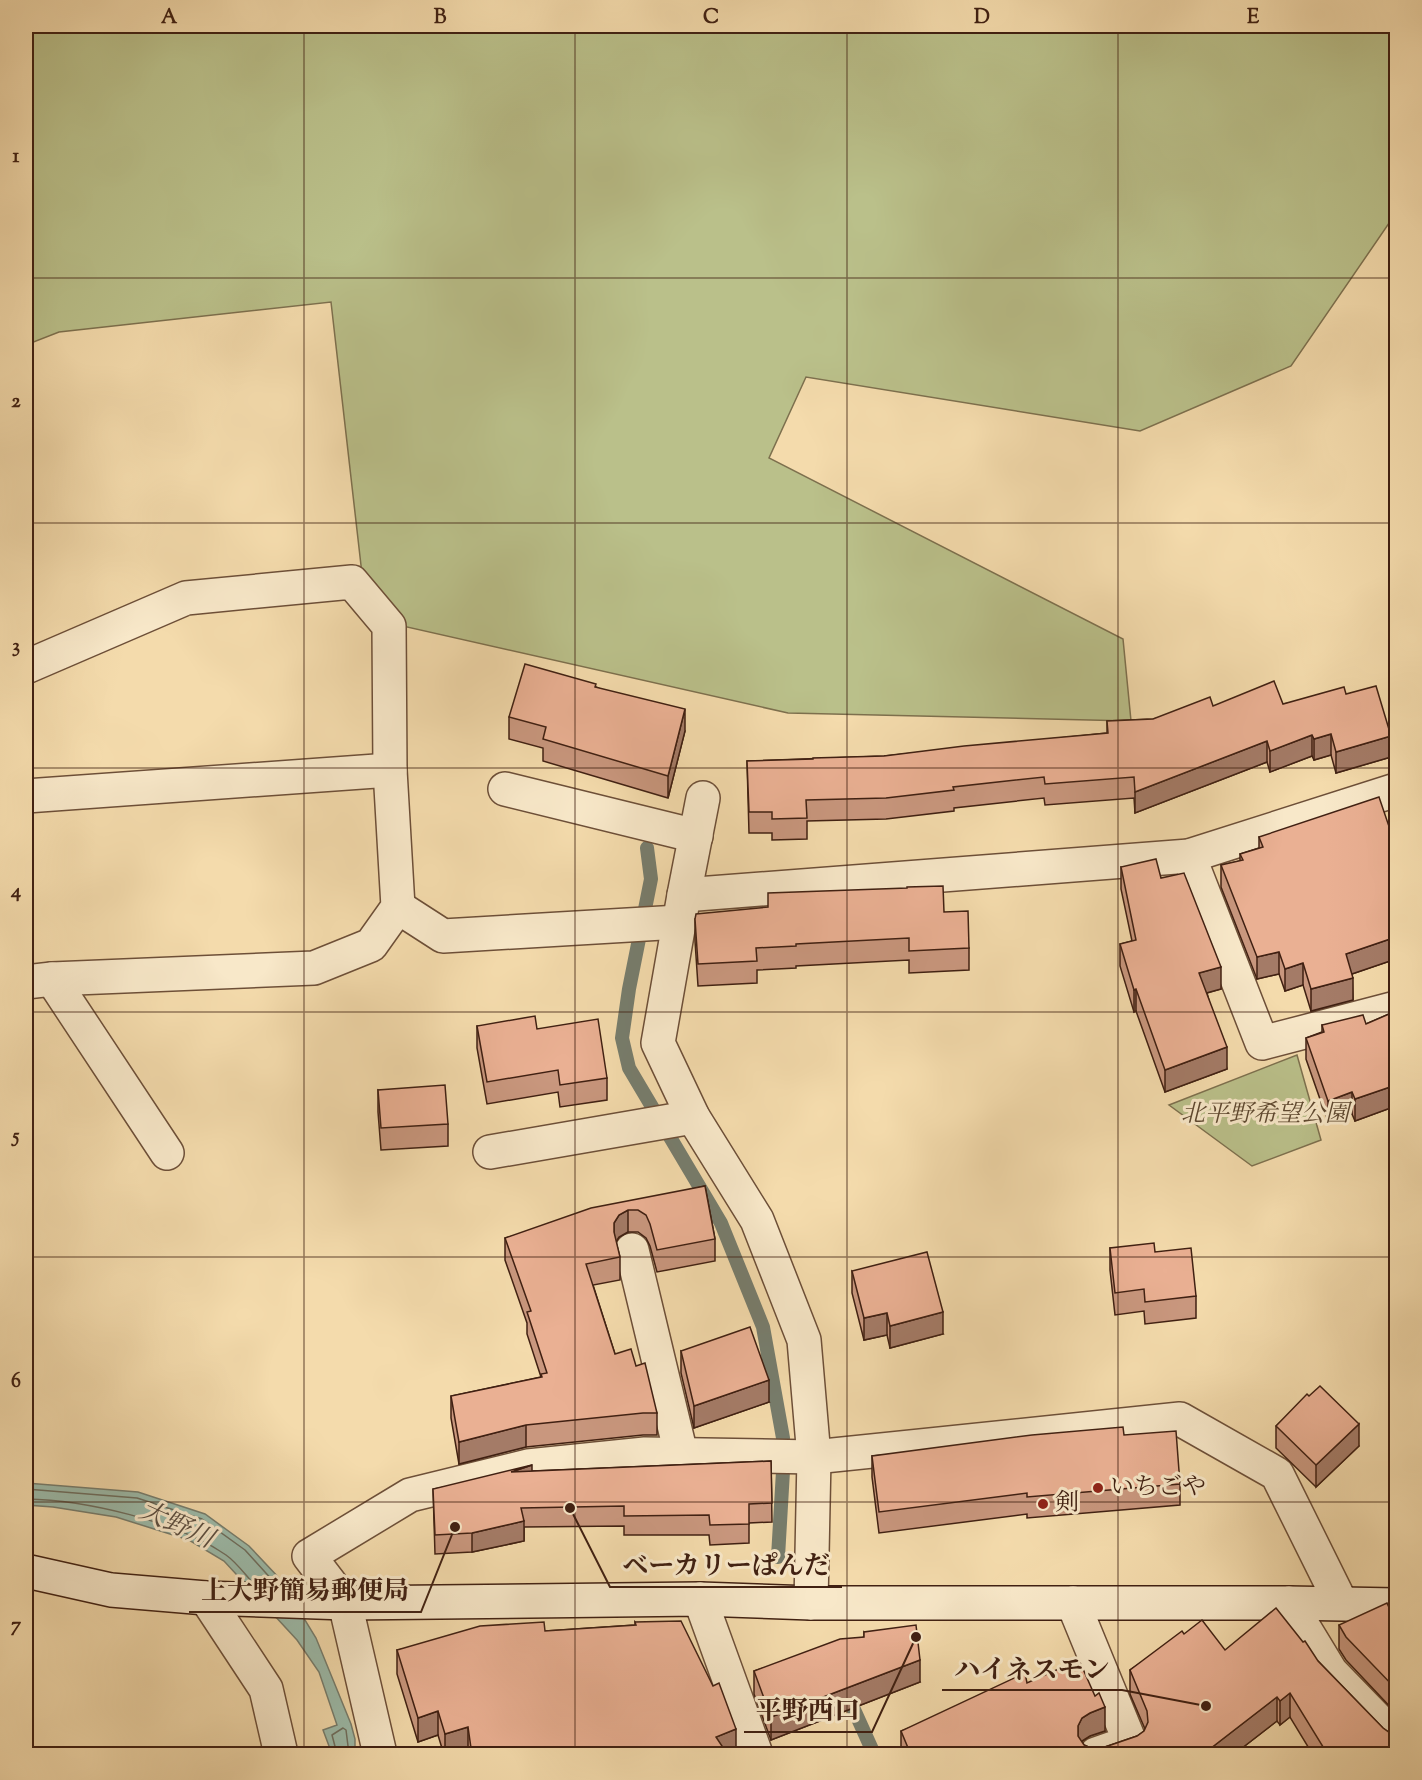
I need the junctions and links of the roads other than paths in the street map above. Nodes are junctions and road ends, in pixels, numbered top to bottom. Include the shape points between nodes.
1 (26, 668) edge
2 (390, 770) junction
3 (506, 789) dead end
4 (1396, 790) edge
5 (26, 796) edge
6 (703, 798) dead end
7 (696, 836) junction
8 (1189, 856) junction
9 (398, 907) junction
10 (682, 908) junction
11 (39, 981) edge
12 (1396, 1008) edge
13 (693, 1117) junction
14 (490, 1152) dead end
15 (167, 1153) dead end
16 (632, 1250) dead end
17 (681, 1454) junction
18 (814, 1457) junction
19 (26, 1570) edge
20 (206, 1598) junction
21 (700, 1599) junction
22 (1073, 1602) junction
23 (345, 1603) junction
24 (811, 1603) junction
25 (1289, 1603) junction
26 (1341, 1603) junction
27 (1396, 1605) edge
28 (1396, 1739) edge
29 (281, 1755) edge
30 (380, 1755) edge
31 (756, 1755) edge
32 (1096, 1755) edge

1 - 2 street via 186,598 352,582 389,626
2 - 5 street
2 - 9 street
3 - 7 street
4 - 8 street
6 - 7 street
7 - 10 street
8 - 10 street
8 - 12 street via 1262,1043
9 - 10 street via 443,936
9 - 11 street via 371,945 314,968
10 - 13 street via 658,1043
11 - 15 street
13 - 14 street
13 - 18 street via 757,1221 804,1340
16 - 17 street
17 - 18 street
17 - 23 street via 528,1466 410,1495 309,1557
18 - 24 street
18 - 26 street via 1180,1419 1277,1474
19 - 20 street via 111,1590
20 - 23 street
20 - 29 street via 266,1689
21 - 23 street
21 - 24 street
21 - 31 street
22 - 24 street
22 - 25 street
22 - 32 street via 1130,1742
23 - 30 street
25 - 26 street
25 - 28 street via 1331,1672
26 - 27 street

